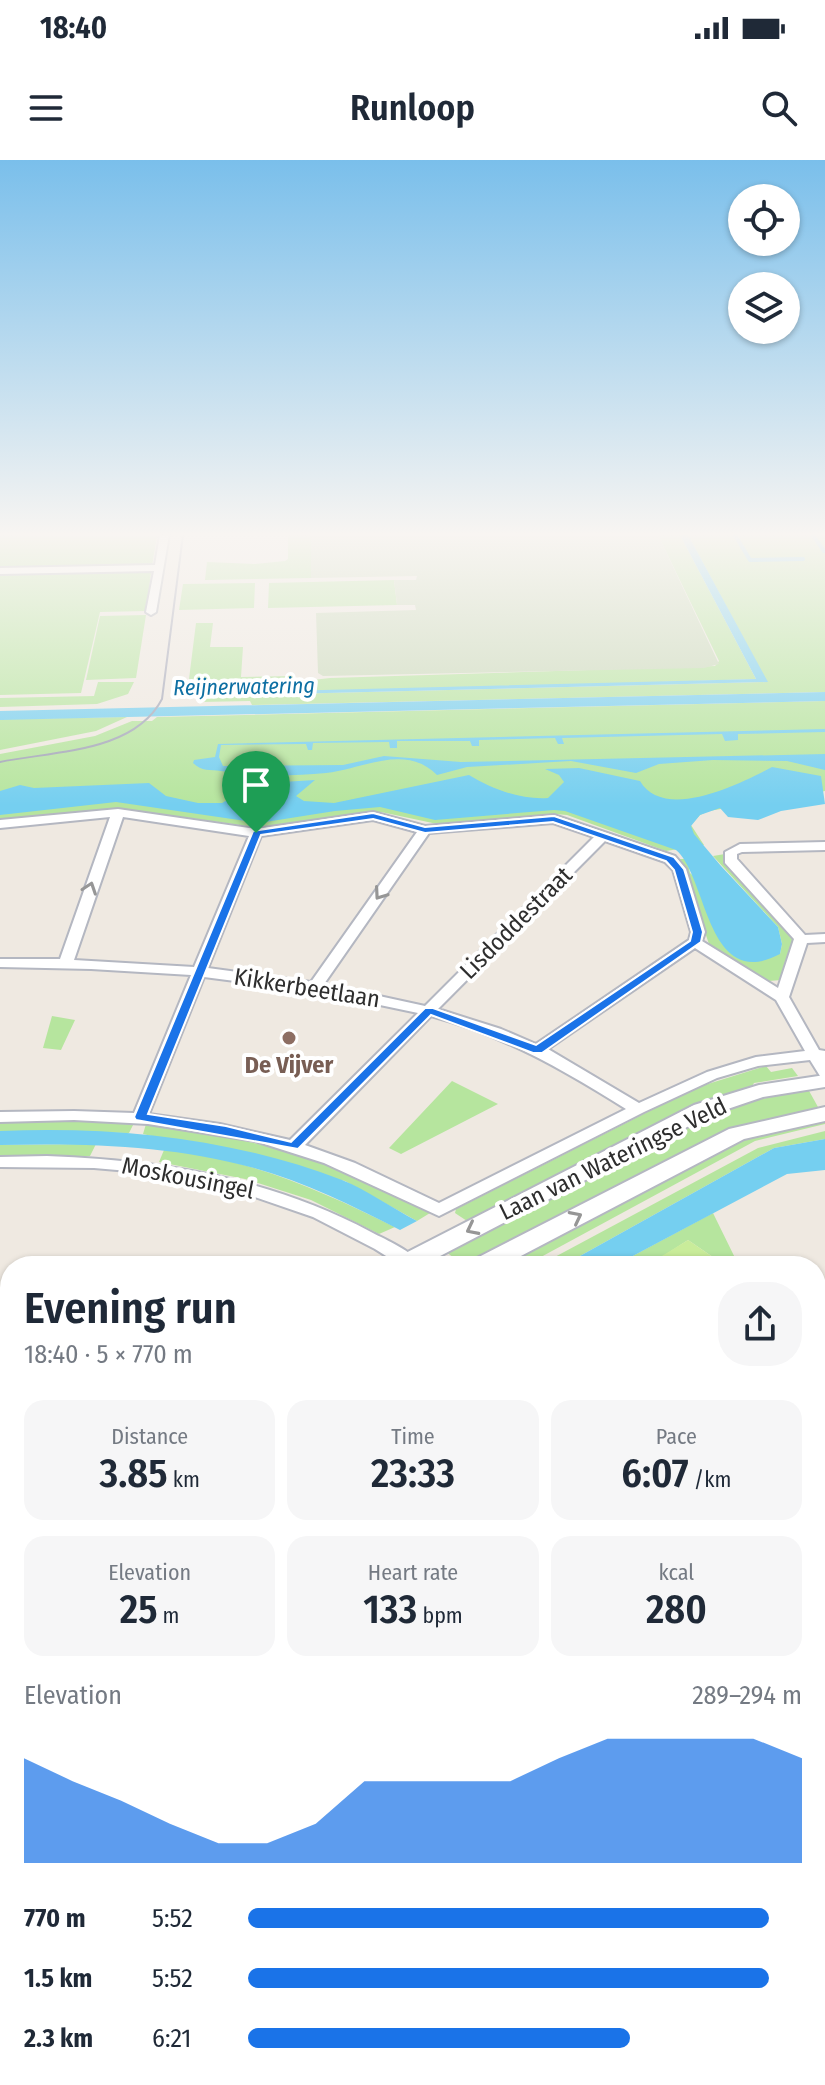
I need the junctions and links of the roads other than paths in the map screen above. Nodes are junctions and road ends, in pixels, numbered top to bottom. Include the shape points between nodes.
1 (118, 813) junction
2 (0, 824) edge
3 (425, 830) junction
4 (256, 833) junction
5 (603, 835) junction
6 (825, 846) edge
7 (825, 938) edge
8 (801, 939) junction
9 (695, 942) junction
10 (66, 962) junction
11 (0, 963) edge
12 (200, 971) junction
13 (316, 986) junction
14 (782, 997) junction
15 (429, 1011) junction
16 (537, 1050) junction
17 (819, 1054) edge
18 (825, 1073) edge
19 (825, 1081) edge
20 (638, 1109) junction
21 (825, 1114) edge
22 (0, 1117) edge
23 (140, 1117) junction
24 (294, 1146) junction
25 (0, 1162) edge
26 (439, 1210) joint
27 (393, 1256) edge
28 (424, 1256) edge
29 (501, 1256) edge

1 - 2 street
1 - 4 street
10 -> 1 street
3 - 4 street via 373,816
3 - 5 street via 554,819
3 -> 13 street
4 - 12 street
5 - 9 street via 670,859 679,869 698,932
5 - 15 street, Lisdoddestraat
6 - 8 street via 731,852 730,860
7 - 8 street
8 - 14 street
9 - 14 street
9 - 16 street
10 - 11 street, Kikkerbeetlaan
10 - 12 street, Kikkerbeetlaan
12 - 13 street, Kikkerbeetlaan
12 - 23 street
13 - 15 street, Kikkerbeetlaan
14 - 17 street
15 - 16 street, Kikkerbeetlaan
15 - 24 street, Lisdoddestraat
16 - 20 street, Kikkerbeetlaan
17 - 18 street
17 - 20 street, Laan van Wateringse Veld via 756,1062 712,1075
19 -> 28 street, Laan van Wateringse Veld via 759,1091 702,1110
20 - 26 street, Laan van Wateringse Veld
29 -> 21 street, Laan van Wateringse Veld via 737,1134
22 - 23 street, Moskousingel
23 - 24 street, Moskousingel
24 - 26 street, Moskousingel
25 - 27 street, Moskousingel via 124,1164 239,1184 336,1220

